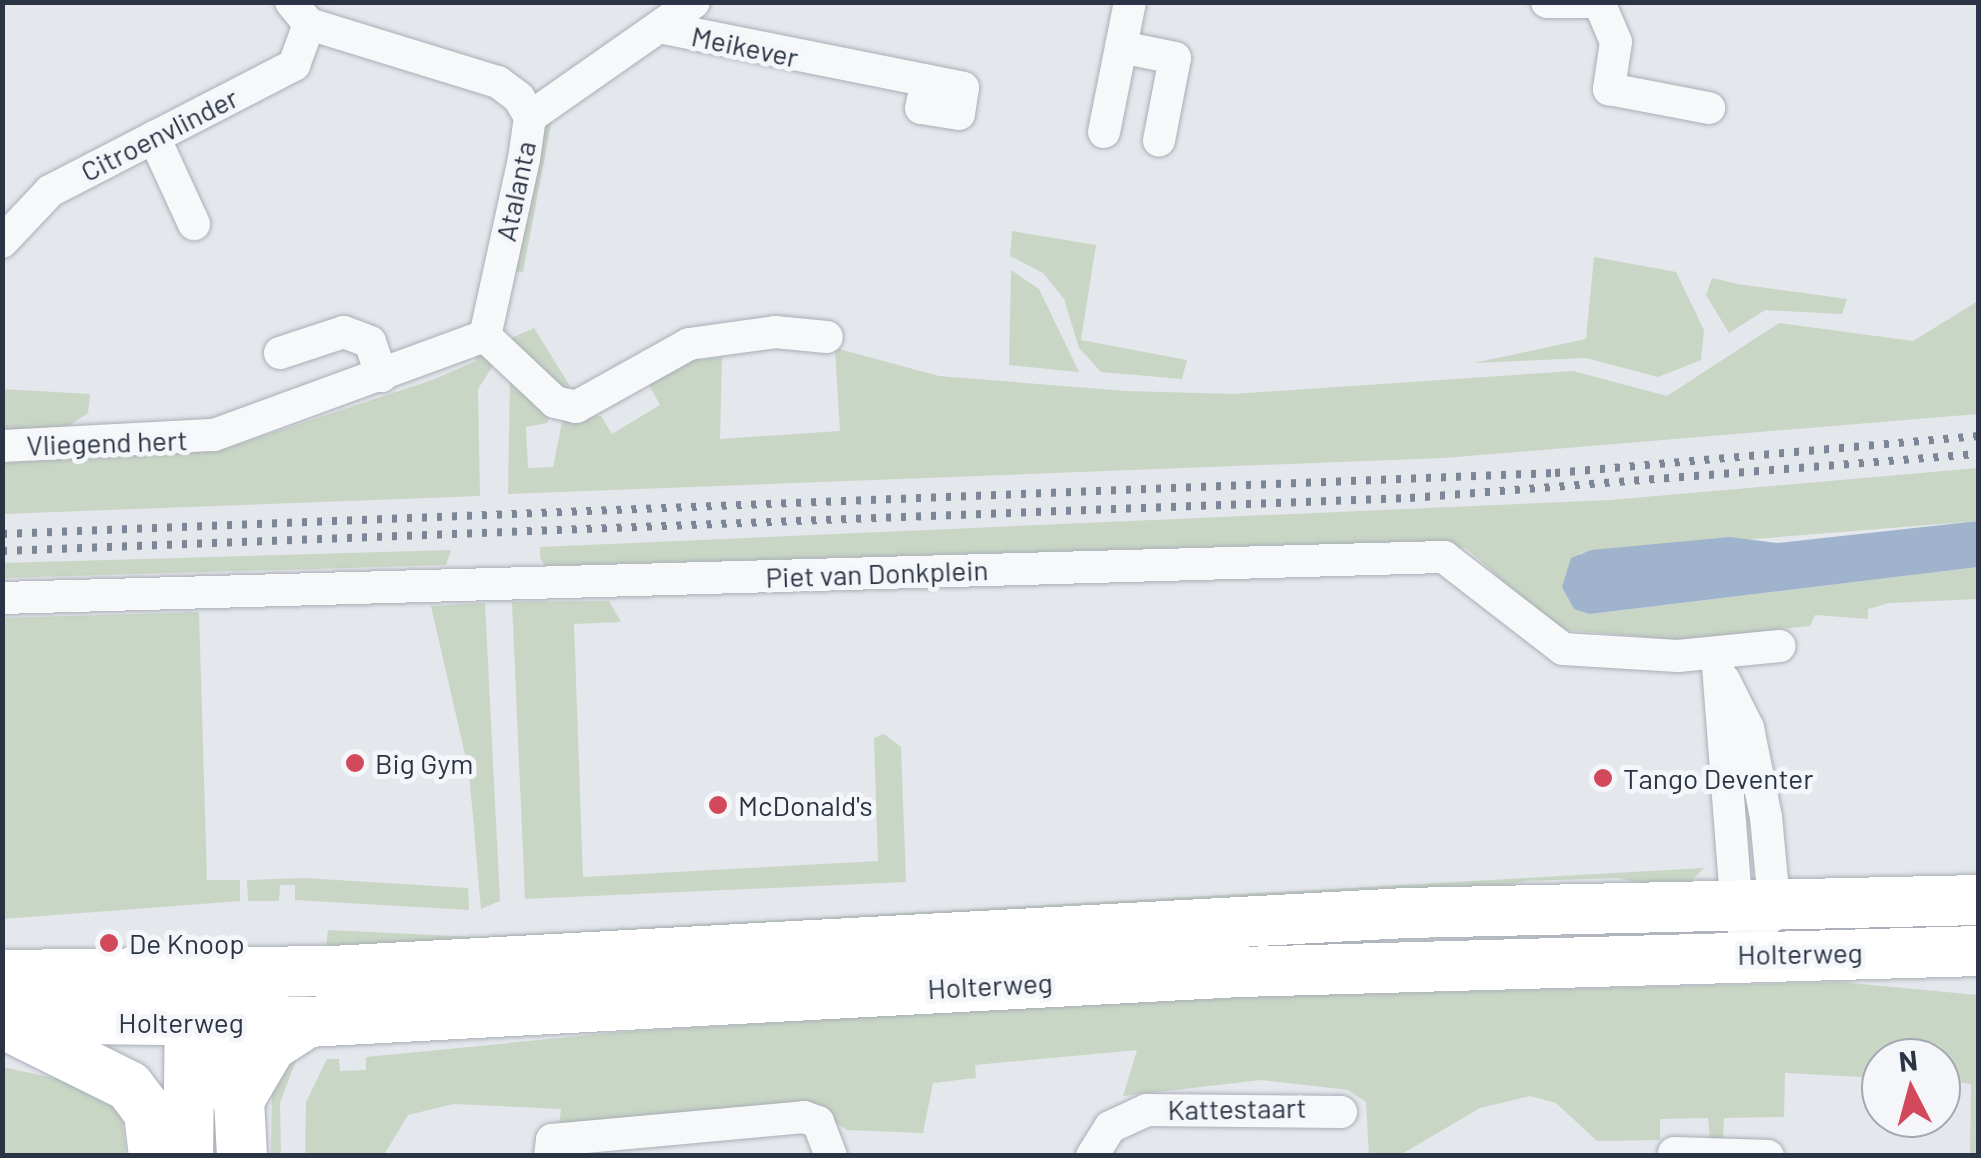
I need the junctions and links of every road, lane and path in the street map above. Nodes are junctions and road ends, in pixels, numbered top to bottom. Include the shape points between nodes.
1 (694, 2) edge
2 (1130, 2) edge
3 (1547, 2) edge
4 (1588, 2) edge
5 (1599, 2) edge
6 (300, 13) edge
7 (659, 28) junction
8 (1121, 46) junction
9 (927, 81) dead end
10 (1709, 108) dead end
11 (530, 117) junction
12 (1104, 132) dead end
13 (154, 136) junction
14 (1159, 140) dead end
15 (194, 224) dead end
16 (2, 242) edge
17 (485, 336) junction
18 (827, 337) dead end
19 (280, 354) dead end
20 (382, 376) junction
21 (2, 446) edge
22 (2, 598) edge
23 (1780, 646) dead end
24 (1718, 662) junction
25 (1978, 900) edge
26 (1755, 902) junction
27 (1978, 951) edge
28 (1751, 954) junction
29 (202, 972) junction
30 (2, 975) edge
31 (2, 1021) edge
32 (90, 1022) junction
33 (308, 1022) junction
34 (205, 1023) junction
35 (240, 1100) junction
36 (1341, 1112) dead end
37 (189, 1134) edge
38 (1674, 1154) edge
39 (154, 1156) edge
40 (242, 1156) edge
41 (550, 1156) edge
42 (831, 1156) edge
43 (1092, 1156) edge
44 (1768, 1156) edge

1 - 7 street
2 - 8 street
3 - 4 street
5 - 10 street via 1616,42 1609,89
6 - 11 street, Atalanta via 498,82
6 - 13 street, Citroenvlinder via 294,65
7 - 9 street, Meikever
7 - 11 street, Meikever
8 - 12 street
8 - 14 street via 1175,58
11 - 17 street, Atalanta
13 - 15 street
13 - 16 street, Citroenvlinder via 50,190
17 - 18 street via 555,402 598,401 689,344 775,332
17 - 20 street, Vliegend hert
19 - 20 street via 344,332 370,342
20 - 21 street, Vliegend hert via 189,441
22 - 24 street, Piet van Donkplein via 1444,557 1547,644 1584,653
23 - 24 street, Piet van Donkplein
24 - 26 street via 1757,765
25 - 26 main road, Holterweg
26 - 28 street
26 - 29 main road, Holterweg
27 - 28 main road, Holterweg
28 - 33 main road, Holterweg
29 - 30 main road, Holterweg
29 - 34 main road
31 - 32 main road, Holterweg
31 - 39 main road via 129,1086 150,1112
32 - 34 main road, Holterweg
32 - 37 main road via 163,1076
33 - 34 main road, Holterweg
33 - 35 main road via 274,1043
34 - 35 main road via 224,1082
34 - 37 main road
35 - 40 main road
36 - 43 street, Kattestaart via 1147,1110 1110,1127
38 - 44 street
41 - 42 street via 552,1140 804,1117 818,1122

